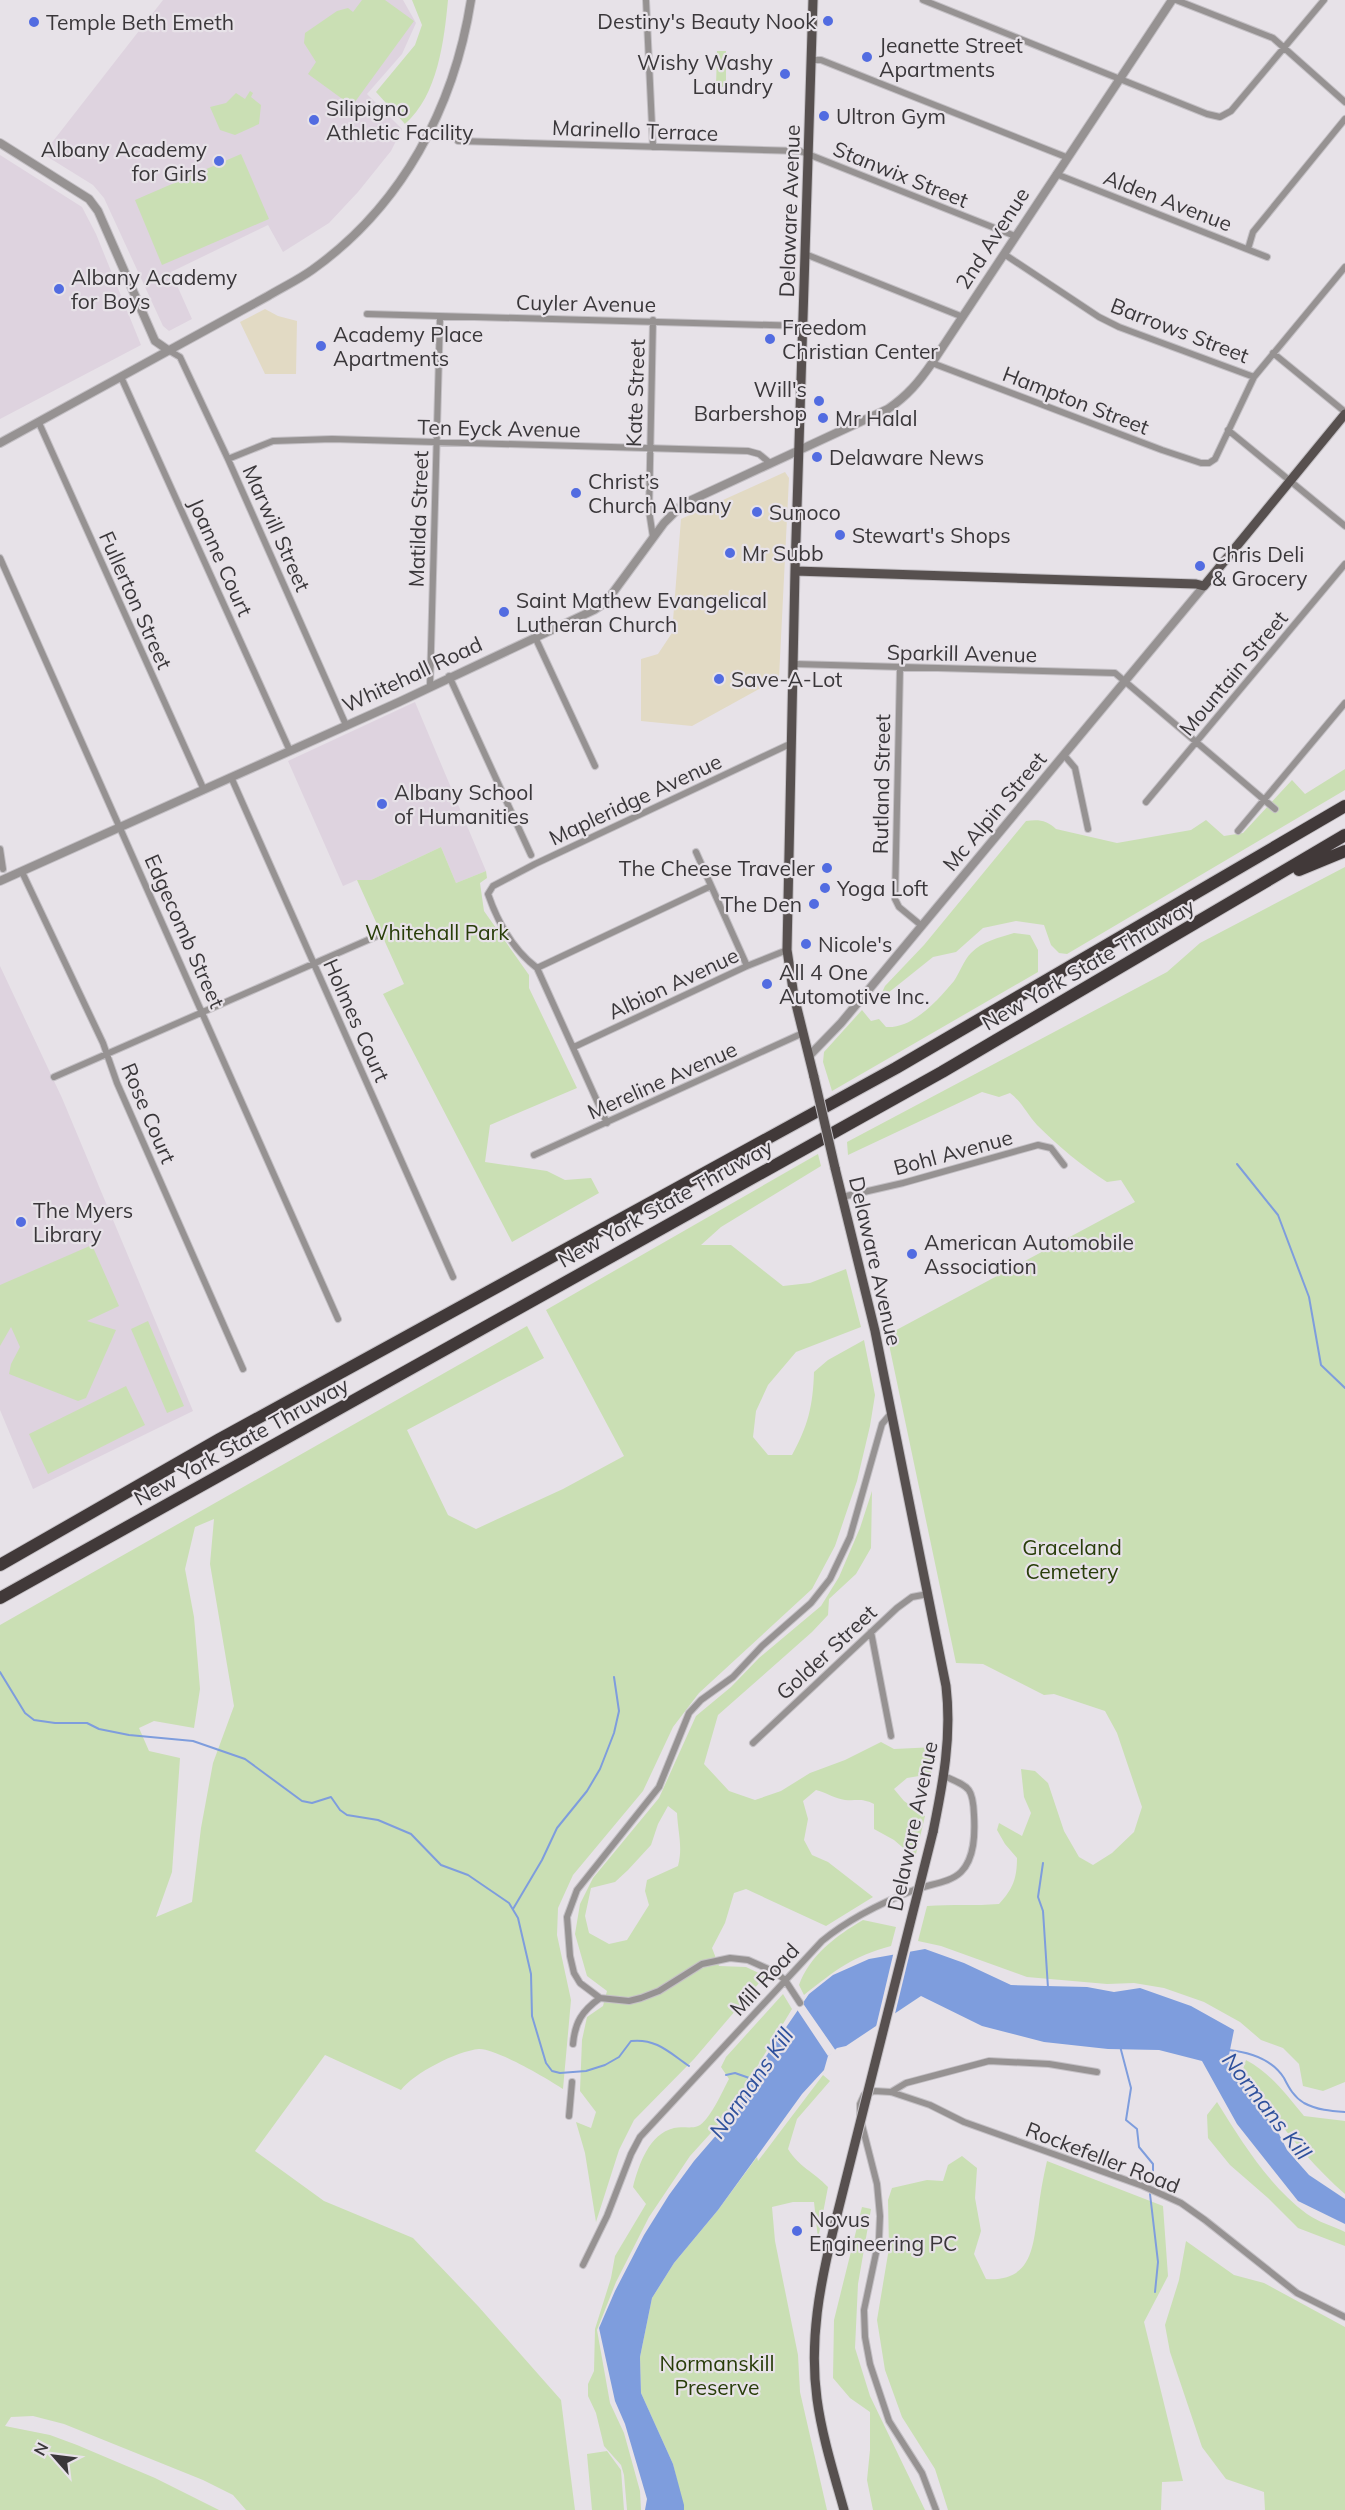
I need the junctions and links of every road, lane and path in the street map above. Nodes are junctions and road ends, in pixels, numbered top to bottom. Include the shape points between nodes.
1 (471, 0) edge
2 (646, 0) edge
3 (813, 0) edge
4 (923, 0) edge
5 (1174, 0) edge
6 (1324, 0) edge
7 (1282, 49) junction
8 (812, 60) junction
9 (1120, 79) junction
10 (1345, 102) edge
11 (1345, 119) edge
12 (458, 141) dead end
13 (0, 143) edge
14 (653, 147) junction
15 (809, 154) junction
16 (1066, 157) junction
17 (1056, 174) junction
18 (1015, 236) junction
19 (1248, 249) junction
20 (805, 254) junction
21 (1004, 254) junction
22 (1267, 257) dead end
23 (1345, 267) edge
24 (367, 314) dead end
25 (963, 316) junction
26 (440, 318) junction
27 (653, 320) junction
28 (804, 326) junction
29 (168, 350) junction
30 (1273, 353) junction
31 (932, 363) junction
32 (1254, 376) junction
33 (121, 377) junction
34 (1345, 413) edge
35 (39, 423) junction
36 (1228, 430) junction
37 (0, 443) edge
38 (437, 443) junction
39 (649, 448) junction
40 (801, 449) junction
41 (228, 459) junction
42 (770, 463) junction
43 (1291, 481) junction
44 (1345, 526) edge
45 (653, 537) junction
46 (0, 558) edge
47 (1345, 564) edge
48 (795, 571) junction
49 (1204, 586) junction
50 (534, 637) junction
51 (795, 664) junction
52 (900, 668) junction
53 (449, 676) junction
54 (1125, 681) junction
55 (430, 686) junction
56 (1345, 703) edge
57 (346, 725) junction
58 (792, 743) junction
59 (1196, 743) junction
60 (290, 751) junction
61 (1064, 755) junction
62 (595, 766) dead end
63 (231, 777) junction
64 (204, 790) junction
65 (1264, 800) junction
66 (1146, 802) dead end
67 (1342, 808) edge
68 (1275, 809) dead end
69 (121, 827) junction
70 (1088, 829) dead end
71 (1238, 831) dead end
72 (1345, 835) edge
73 (0, 849) edge
74 (1345, 851) edge
75 (696, 852) dead end
76 (531, 855) dead end
77 (1, 868) edge
78 (21, 872) junction
79 (3, 880) edge
80 (711, 886) junction
81 (1233, 902) junction
82 (922, 926) junction
83 (377, 936) dead end
84 (787, 950) junction
85 (314, 963) junction
86 (747, 966) junction
87 (537, 968) junction
88 (203, 1012) junction
89 (803, 1034) junction
90 (574, 1047) junction
91 (106, 1055) junction
92 (809, 1056) junction
93 (54, 1077) dead end
94 (607, 1123) junction
95 (534, 1155) dead end
96 (1064, 1165) dead end
97 (842, 1197) junction
98 (453, 1277) dead end
99 (338, 1319) dead end
100 (243, 1369) dead end
101 (892, 1411) junction
102 (0, 1565) edge
103 (928, 1594) junction
104 (0, 1598) edge
105 (871, 1632) junction
106 (891, 1736) dead end
107 (753, 1743) dead end
108 (944, 1776) junction
109 (785, 1980) junction
110 (600, 1998) junction
111 (800, 2003) dead end
112 (573, 2044) dead end
113 (1097, 2072) dead end
114 (572, 2082) dead end
115 (891, 2092) junction
116 (570, 2116) dead end
117 (583, 2265) dead end
118 (1345, 2317) edge
119 (844, 2510) edge
120 (936, 2510) edge

1 - 29 street via 443,105 416,159 376,214 311,271
2 - 14 street
3 - 8 main road, Delaware Avenue
4 - 9 street
5 - 7 street via 1273,38
5 - 9 street, 2nd Avenue
6 - 7 street
7 - 9 street via 1223,116 1207,114
7 - 10 street
8 - 15 main road, Delaware Avenue
8 - 16 street via 821,60
9 - 16 street, 2nd Avenue
11 - 19 street via 1253,232
12 - 14 street, Marinello Terrace
13 - 29 street via 89,199 98,211 155,341
14 - 15 street, Marinello Terrace
15 - 18 street, Stanwix Street
15 - 20 main road, Delaware Avenue
16 - 17 street, 2nd Avenue
17 - 18 street, 2nd Avenue
17 - 19 street, Alden Avenue
18 - 21 street, 2nd Avenue
19 - 22 street, Alden Avenue
20 - 25 street
20 - 28 main road, Delaware Avenue
21 - 25 street, 2nd Avenue
21 - 32 street, Barrows Street via 1119,327
23 - 30 street
24 - 26 street, Cuyler Avenue
25 - 31 street, 2nd Avenue
26 - 27 street, Cuyler Avenue
26 - 38 street, Matilda Street
27 - 28 street, Cuyler Avenue
27 - 39 street, Kate Street
28 - 40 main road, Delaware Avenue
29 - 33 street
29 - 41 street, Marwill Street via 180,357
30 - 32 street
30 - 34 street
31 - 36 street, Hampton Street via 1202,463 1215,459
31 - 40 street, 2nd Avenue via 914,389 888,409
32 - 36 street
33 - 35 street
33 - 60 street, Joanne Court
34 - 43 main road
35 - 37 street
35 - 64 street, Fullerton Street
36 - 43 street
38 - 39 street, Ten Eyck Avenue
38 - 41 street, Ten Eyck Avenue via 284,440 259,445
38 - 55 street, Matilda Street
39 - 42 street, Ten Eyck Avenue via 748,451
39 - 45 street, Kate Street
40 - 42 street, Whitehall Road
40 - 48 main road, Delaware Avenue
41 - 57 street, Marwill Street
42 - 45 street, Whitehall Road via 682,504
43 - 44 street
43 - 49 main road
45 - 50 street, Whitehall Road via 606,602
46 - 69 street, Edgecomb Street
47 - 59 street, Mountain Street
48 - 49 main road
48 - 51 main road, Delaware Avenue
49 - 54 street, Mc Alpin Street
50 - 53 street, Whitehall Road
50 - 62 street
51 - 52 street, Sparkill Avenue
51 - 58 main road, Delaware Avenue
52 - 54 street, Sparkill Avenue via 1115,673
52 - 82 street, Rutland Street via 895,899
53 - 55 street, Whitehall Road
53 - 76 street
54 - 59 street
54 - 61 street, Mc Alpin Street
55 - 57 street, Whitehall Road
56 - 65 street
57 - 60 street, Whitehall Road
58 - 84 main road, Delaware Avenue
58 - 87 street, Mapleridge Avenue via 493,886 488,894 499,921 510,940
59 - 65 street
59 - 66 street, Mountain Street
60 - 63 street, Whitehall Road
61 - 70 street via 1075,768
61 - 82 street, Mc Alpin Street
63 - 64 street, Whitehall Road
63 - 85 street, Holmes Court
64 - 69 street, Whitehall Road
65 - 68 street
65 - 71 street
67 - 102 highway, New York State Thruway via 896,1068 218,1440
69 - 78 street, Whitehall Road
69 - 88 street, Edgecomb Street
72 - 81 highway, New York State Thruway
73 - 77 street
74 - 81 highway
75 - 80 street
77 - 79 street
78 - 79 street, Whitehall Road
78 - 91 street, Rose Court
80 - 86 street
80 - 87 street
81 - 104 highway, New York State Thruway via 931,1078
82 - 92 street, Mc Alpin Street
83 - 85 street
84 - 86 street, Albion Avenue
84 - 89 main road, Delaware Avenue
85 - 88 street
85 - 98 street, Holmes Court
86 - 90 street, Albion Avenue
87 - 90 street
88 - 91 street
88 - 99 street, Edgecomb Street
89 - 92 main road, Delaware Avenue
89 - 94 street, Mereline Avenue
90 - 94 street
91 - 93 street
91 - 100 street, Rose Court
92 - 97 main road, Delaware Avenue, bridge
94 - 95 street, Mereline Avenue
96 - 97 street, Bohl Avenue via 1051,1148 1038,1145
97 - 101 main road, Delaware Avenue
101 - 103 main road, Delaware Avenue
101 - 110 street via 882,1424 850,1537 830,1579 811,1603 689,1713 659,1787 600,1858 573,1899 566,1928 574,1973 580,1983
103 - 105 street, Golder Street via 904,1602
103 - 108 main road, Delaware Avenue via 948,1700
105 - 106 street
105 - 107 street, Golder Street
108 - 109 street, Mill Road via 965,1785 974,1796 974,1841 962,1872 845,1922
108 - 119 main road, Delaware Avenue, bridge via 818,2300 815,2378 822,2425
109 - 110 street via 760,1964 721,1958 702,1964 641,1998
109 - 111 street
109 - 117 street, Mill Road via 640,2137
110 - 112 street via 579,2019
113 - 115 street via 1049,2064 988,2061 906,2083
114 - 116 street
115 - 118 street, Rockefeller Road via 1181,2203 1297,2293
115 - 120 street, Rockefeller Road via 867,2093 859,2108 879,2201 879,2239 864,2310 870,2364 889,2421 920,2468

